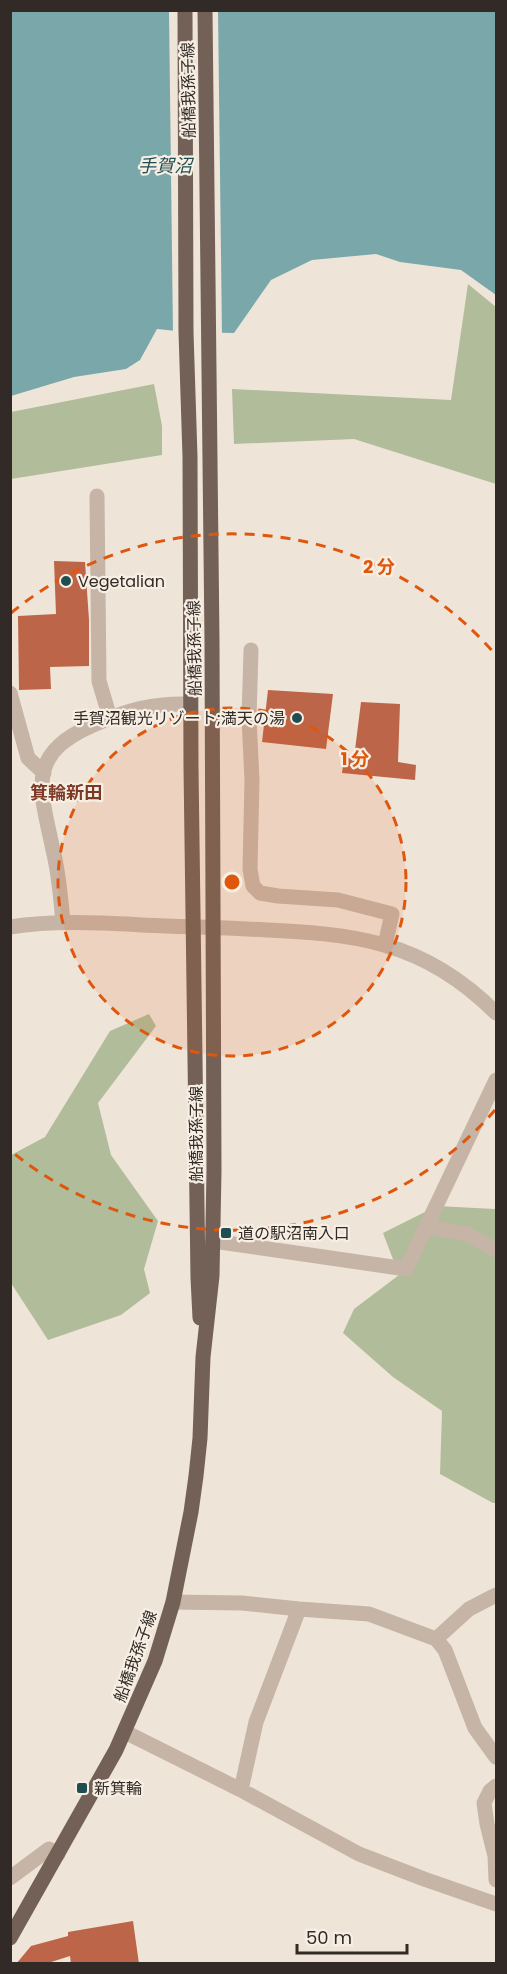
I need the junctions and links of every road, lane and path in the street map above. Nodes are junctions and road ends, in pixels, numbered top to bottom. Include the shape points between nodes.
1 (185, 10) edge
2 (205, 10) edge
3 (97, 496) dead end
4 (251, 650) dead end
5 (10, 693) edge
6 (190, 704) junction
7 (110, 718) junction
8 (44, 772) junction
9 (63, 923) junction
10 (193, 926) junction
11 (10, 927) edge
12 (214, 927) junction
13 (385, 945) junction
14 (496, 1013) edge
15 (496, 1080) edge
16 (426, 1226) junction
17 (213, 1241) junction
18 (496, 1250) edge
19 (203, 1357) junction
20 (496, 1594) edge
21 (173, 1602) junction
22 (299, 1609) junction
23 (436, 1639) junction
24 (125, 1732) junction
25 (496, 1757) edge
26 (496, 1786) edge
27 (241, 1790) junction
28 (58, 1854) junction
29 (10, 1878) edge
30 (496, 1880) edge
31 (496, 1900) edge
32 (10, 1938) edge

1 - 6 main road, 船橋我孫子線
2 - 12 main road, 船橋我孫子線
3 - 7 street via 99,681
4 - 13 street via 253,886 260,893 338,900 392,914
5 - 8 street via 28,758
6 - 7 street via 134,709
6 - 10 main road, 船橋我孫子線
7 - 8 street via 78,732 57,747
8 - 9 street via 40,785
9 - 10 street
9 - 11 street
10 - 12 street
10 - 19 main road, 船橋我孫子線 via 198,1278
12 - 13 street via 340,935
12 - 17 main road, 船橋我孫子線
13 - 14 street via 441,969
15 - 16 street
16 - 17 street via 406,1269
16 - 18 street via 467,1234
17 - 19 main road, 船橋我孫子線
19 - 21 main road, 船橋我孫子線 via 196,1476
20 - 23 street via 469,1609
21 - 22 street
21 - 24 main road, 船橋我孫子線 via 155,1661
22 - 23 street via 369,1614
22 - 27 street via 256,1722
23 - 25 street via 445,1650 475,1728
24 - 27 street
24 - 28 main road, 船橋我孫子線
26 - 30 street via 484,1803
27 - 31 street via 359,1854 424,1879
28 - 29 street via 49,1849
28 - 32 main road, 船橋我孫子線

